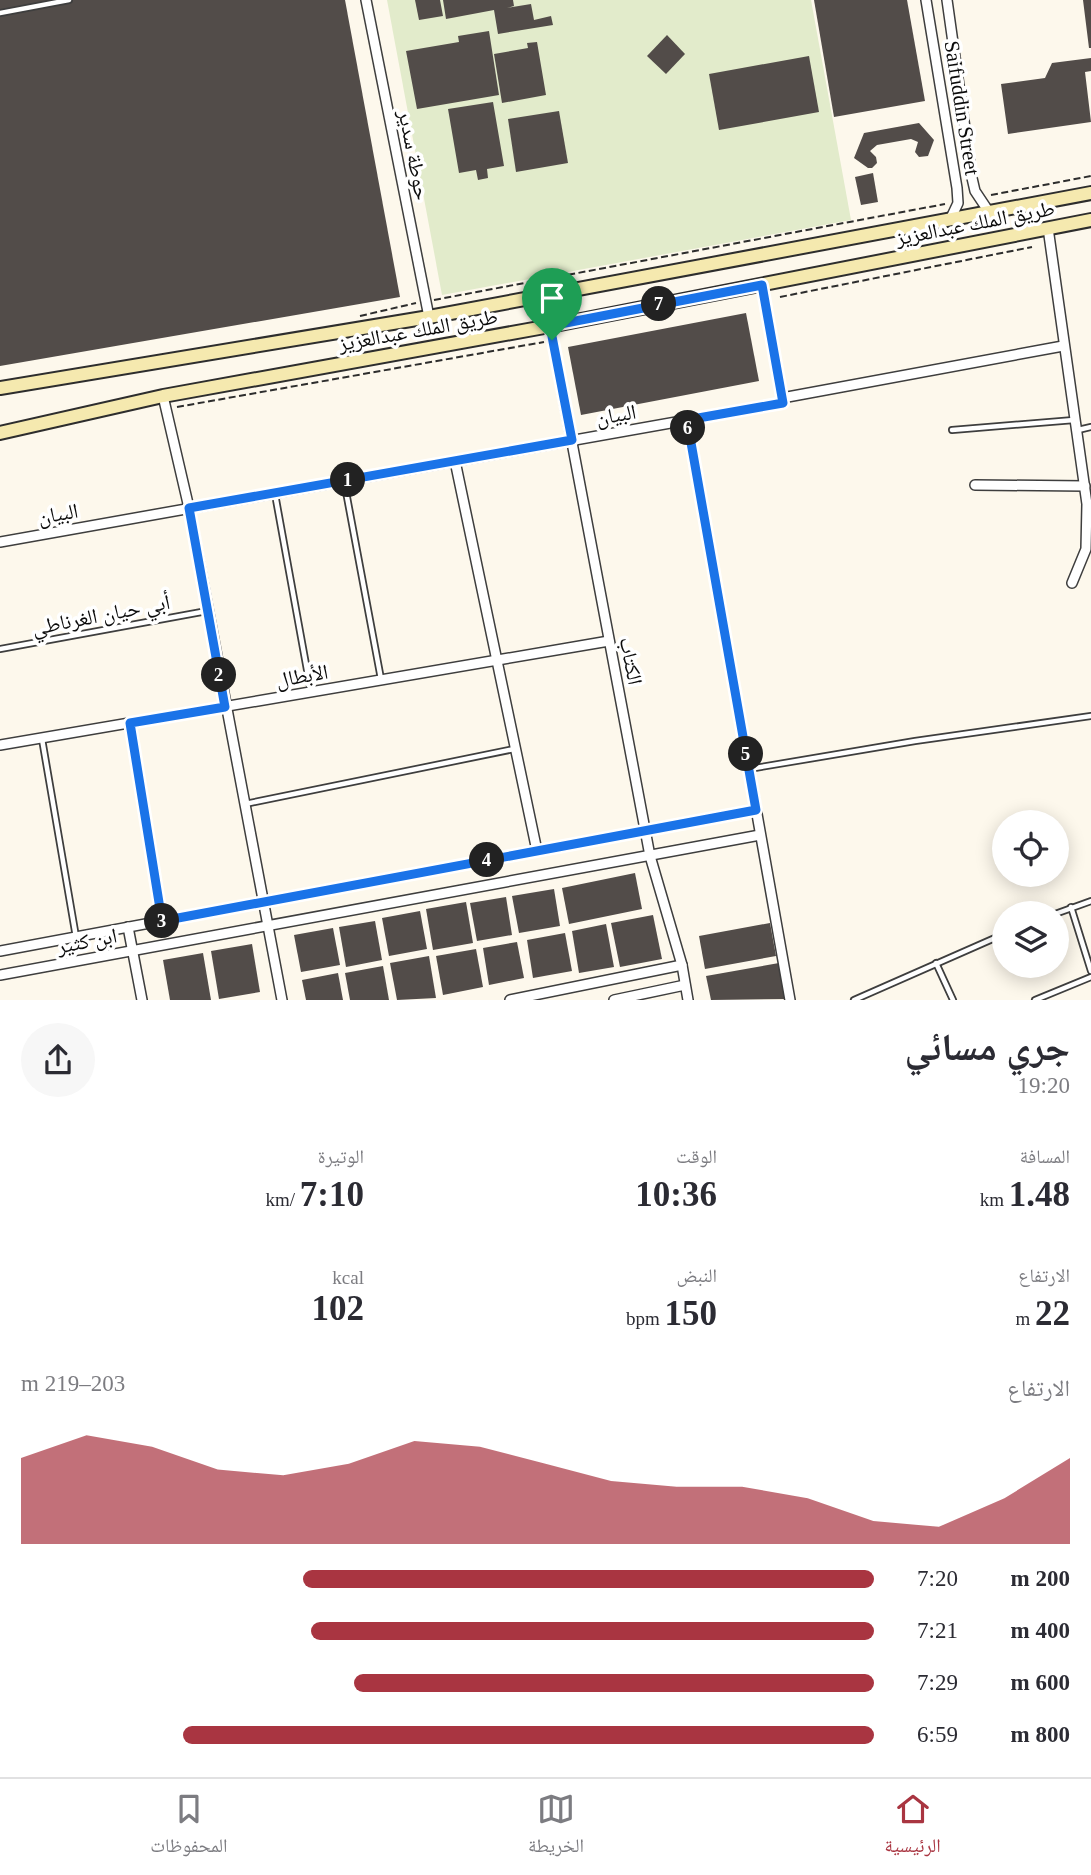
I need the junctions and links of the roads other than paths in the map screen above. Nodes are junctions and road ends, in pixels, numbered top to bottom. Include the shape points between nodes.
1 (69, 0) edge
2 (366, 0) edge
3 (926, 0) edge
4 (947, 0) edge
5 (0, 13) edge
6 (1091, 193) edge
7 (989, 212) junction
8 (950, 220) junction
9 (1091, 220) edge
10 (1048, 228) junction
11 (762, 285) junction
12 (429, 317) junction
13 (550, 326) junction
14 (1063, 345) junction
15 (0, 388) edge
16 (163, 396) junction
17 (783, 401) junction
18 (687, 420) junction
19 (1076, 425) junction
20 (1091, 426) edge
21 (953, 430) dead end
22 (0, 433) edge
23 (572, 440) junction
24 (455, 461) junction
25 (344, 481) junction
26 (975, 485) dead end
27 (1085, 486) junction
28 (275, 493) junction
29 (189, 508) junction
30 (0, 542) edge
31 (1072, 583) dead end
32 (207, 611) junction
33 (609, 641) junction
34 (0, 649) edge
35 (497, 660) junction
36 (381, 680) junction
37 (312, 692) junction
38 (225, 707) junction
39 (1091, 716) edge
40 (130, 723) junction
41 (42, 738) junction
42 (0, 745) edge
43 (515, 749) junction
44 (748, 769) junction
45 (244, 804) junction
46 (756, 810) junction
47 (645, 831) junction
48 (760, 835) junction
49 (537, 851) junction
50 (650, 856) junction
51 (1091, 901) edge
52 (264, 902) junction
53 (1071, 907) joint
54 (162, 921) junction
55 (268, 927) junction
56 (128, 928) junction
57 (76, 937) junction
58 (992, 939) edge
59 (133, 950) junction
60 (0, 951) edge
61 (936, 963) junction
62 (682, 965) junction
63 (1091, 971) edge
64 (0, 975) edge
65 (1091, 977) edge
66 (685, 985) junction
67 (142, 1000) edge
68 (282, 1000) edge
69 (510, 1000) edge
70 (614, 1000) edge
71 (688, 1000) edge
72 (790, 1000) edge
73 (854, 1000) edge
74 (953, 1000) edge
75 (1035, 1000) edge

1 - 5 lane
2 - 12 street, حوطة سدير
3 - 8 street, Saifuddin Street via 957,188 958,203
4 - 7 street, Saifuddin Street via 972,177
6 - 7 main road, طريق الملك عبدالعزيز
7 - 8 main road, طريق الملك عبدالعزيز
8 - 12 main road, طريق الملك عبدالعزيز
9 - 10 main road, طريق الملك عبدالعزيز
10 - 11 main road, طريق الملك عبدالعزيز
10 - 14 street
11 - 13 main road, طريق الملك عبدالعزيز
11 - 17 street
12 - 15 main road, طريق الملك عبدالعزيز
13 - 16 main road, طريق الملك عبدالعزيز
13 - 23 street, الكتاب
14 - 17 street, البيان
14 - 19 street
16 - 22 main road, طريق الملك عبدالعزيز
16 - 29 street
17 - 18 street, البيان
18 - 23 street, البيان
18 - 44 street
19 - 20 lane
19 - 21 lane
19 - 27 street
23 - 24 street, البيان
23 - 33 street, الكتاب
24 - 25 street, البيان
24 - 35 street
25 - 28 street, البيان
25 - 36 lane
26 - 27 street
27 - 31 street via 1086,549
28 - 29 street, البيان
28 - 37 lane
29 - 30 street, البيان
29 - 32 street
32 - 34 lane, أبي حيان الغرناطي
32 - 38 street
33 - 35 street, الأبطال
33 - 47 street, الكتاب
35 - 36 street, الأبطال
35 - 43 street
36 - 37 street, الأبطال
37 - 38 street, الأبطال
38 - 40 street, الأبطال
38 - 45 street
39 - 44 lane
40 - 41 street, الأبطال
40 - 54 lane
41 - 42 street, الأبطال
41 - 57 lane
43 - 45 lane
43 - 49 street
44 - 46 street
45 - 52 street
46 - 47 street, ابن كثير
46 - 48 street
47 - 49 street, ابن كثير
47 - 50 street, الكتاب
48 - 50 street, ابن كثير
48 - 72 street
49 - 52 street, ابن كثير
50 - 55 street, ابن كثير
50 - 62 street, الكتاب
51 - 53 lane
52 - 54 street, ابن كثير
52 - 55 street
53 - 63 lane
54 - 56 street, ابن كثير
55 - 59 street, ابن كثير
55 - 68 street
56 - 57 street, ابن كثير
56 - 59 street
57 - 60 street, ابن كثير
58 - 61 lane
59 - 64 street, ابن كثير
59 - 67 street
61 - 73 lane
61 - 74 lane
62 - 66 street, الكتاب
62 - 69 street
65 - 75 lane
66 - 70 street
66 - 71 street, الكتاب

